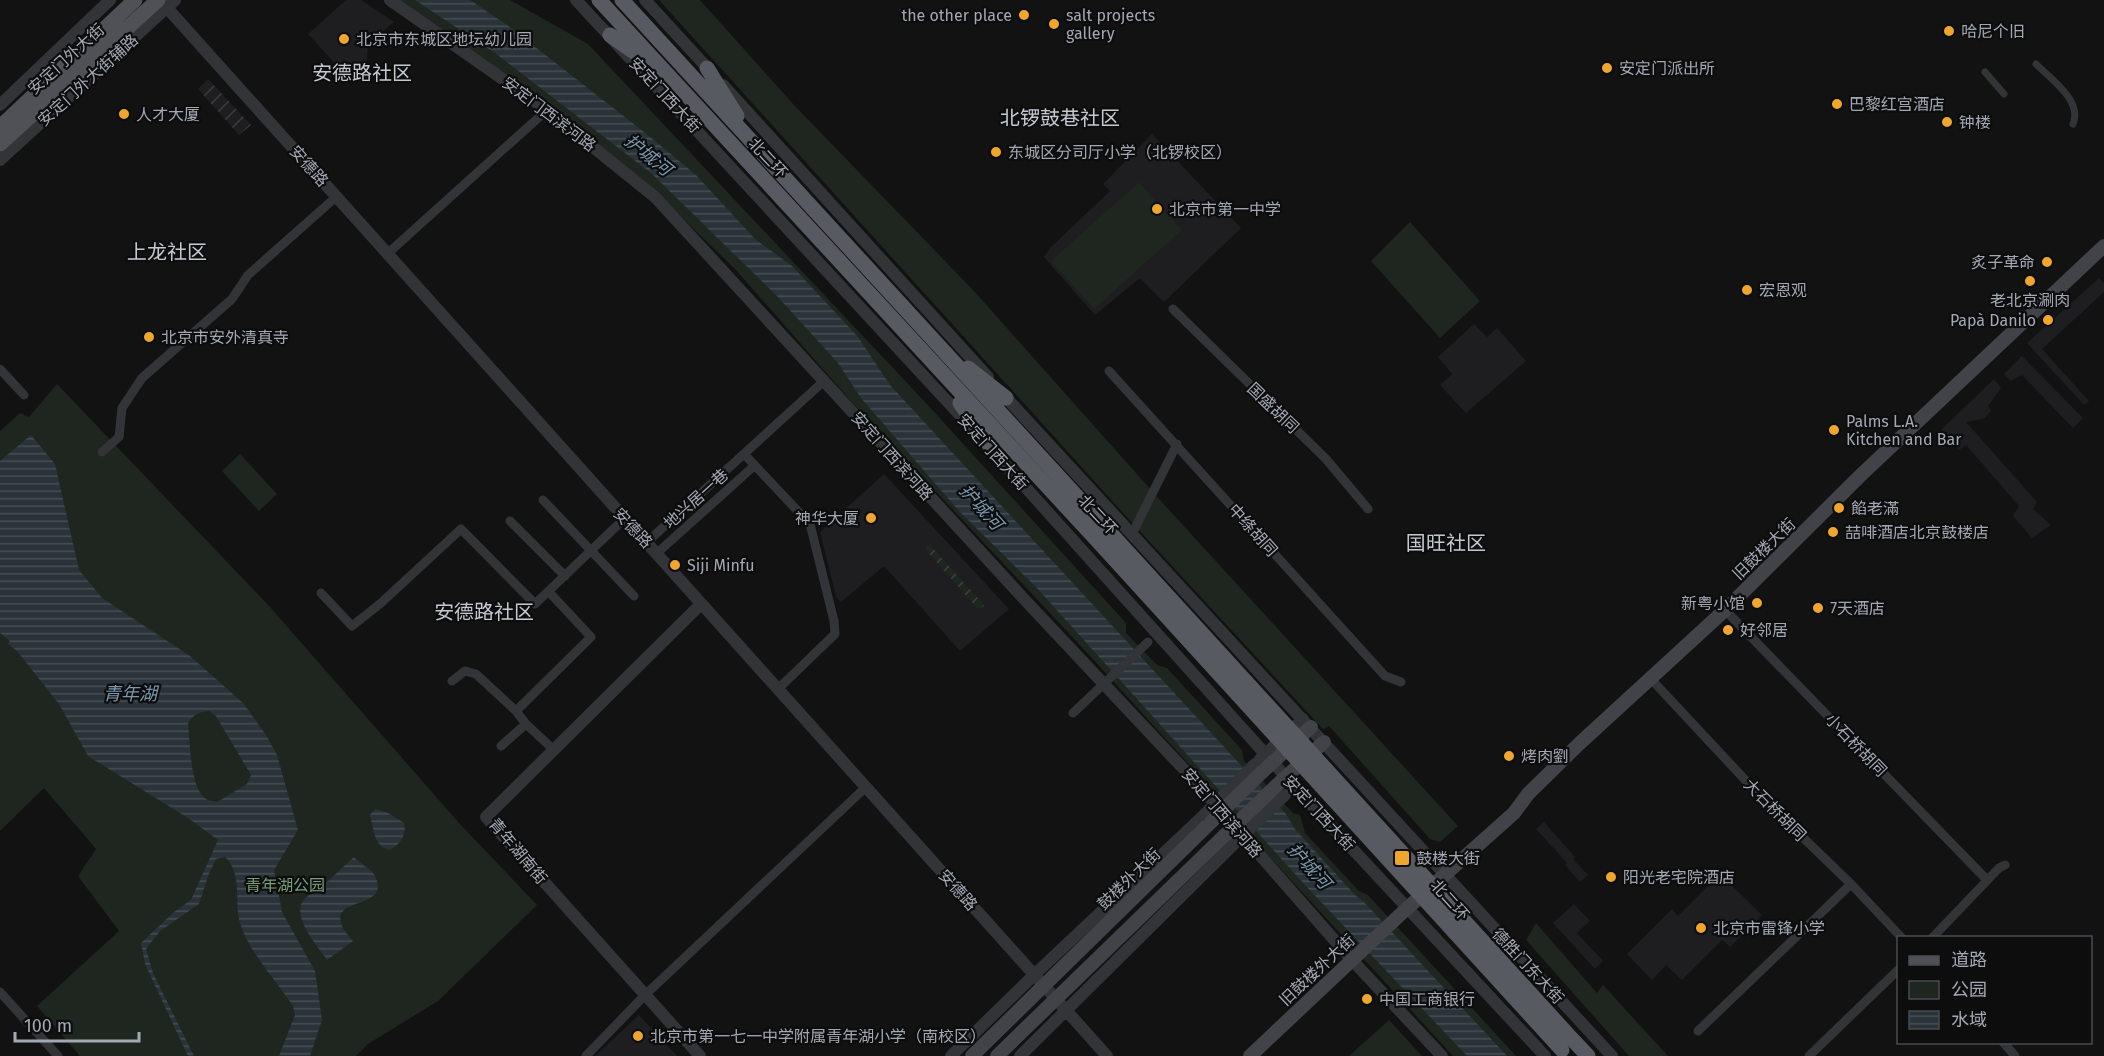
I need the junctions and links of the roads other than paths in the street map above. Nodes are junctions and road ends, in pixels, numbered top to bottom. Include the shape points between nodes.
1 (110, 0) edge
2 (135, 0) edge
3 (390, 0) edge
4 (576, 0) edge
5 (599, 0) edge
6 (622, 0) edge
7 (645, 0) edge
8 (165, 2) edge
9 (610, 35) junction
10 (2036, 64) dead end
11 (707, 68) junction
12 (1985, 72) dead end
13 (669, 76) junction
14 (2004, 94) dead end
15 (0, 105) edge
16 (547, 110) junction
17 (2073, 124) dead end
18 (0, 127) edge
19 (0, 144) edge
20 (756, 147) junction
21 (0, 160) edge
22 (336, 197) junction
23 (2104, 246) edge
24 (387, 254) junction
25 (1173, 309) dead end
26 (928, 346) junction
27 (0, 369) edge
28 (1109, 371) dead end
29 (824, 381) junction
30 (24, 395) dead end
31 (1006, 398) junction
32 (1177, 444) junction
33 (102, 452) dead end
34 (745, 455) junction
35 (997, 456) junction
36 (754, 466) junction
37 (543, 500) dead end
38 (1368, 510) dead end
39 (624, 519) junction
40 (510, 521) dead end
41 (1132, 534) junction
42 (646, 543) junction
43 (592, 550) junction
44 (657, 554) junction
45 (565, 576) junction
46 (549, 592) junction
47 (321, 593) dead end
48 (634, 596) dead end
49 (701, 604) junction
50 (1725, 610) junction
51 (1153, 638) junction
52 (1651, 678) junction
53 (452, 681) dead end
54 (1401, 682) dead end
55 (778, 689) junction
56 (1288, 703) junction
57 (516, 711) junction
58 (1072, 713) dead end
59 (1307, 723) junction
60 (526, 724) junction
61 (1250, 738) junction
62 (501, 746) dead end
63 (1328, 747) junction
64 (554, 750) junction
65 (1264, 763) junction
66 (1343, 763) junction
67 (1285, 786) junction
68 (866, 788) junction
69 (1305, 798) junction
70 (1207, 818) junction
71 (1228, 840) junction
72 (2005, 865) dead end
73 (1446, 875) junction
74 (1987, 880) junction
75 (1851, 884) junction
76 (1477, 910) junction
77 (1401, 913) junction
78 (1900, 936) edge
79 (1934, 936) edge
80 (1441, 944) junction
81 (1352, 959) junction
82 (1897, 972) edge
83 (1034, 975) junction
84 (1044, 986) junction
85 (0, 992) edge
86 (645, 995) junction
87 (1056, 999) junction
88 (1067, 1011) junction
89 (1698, 1031) dead end
90 (2005, 1044) edge
91 (1567, 1048) edge
92 (58, 1056) edge
93 (586, 1056) edge
94 (700, 1056) edge
95 (951, 1056) edge
96 (972, 1056) edge
97 (997, 1056) edge
98 (1020, 1056) edge
99 (1107, 1056) edge
100 (1250, 1056) edge
101 (1442, 1056) edge
102 (1545, 1056) edge
103 (1588, 1056) edge
104 (1612, 1056) edge
105 (1809, 1056) edge
106 (2015, 1056) edge

1 - 15 street
2 - 18 main road, 安定门外大街
3 - 16 street, 安定门西滨河路
4 - 9 street, 安定门西大街
5 - 13 highway, 北二环
6 - 20 highway, 北二环
7 - 11 street
8 - 19 main road, 安定门外大街
8 - 21 street, 安定门外大街辅路
8 - 22 street, 安德路
9 - 13 highway
9 - 35 street, 安定门西大街
10 - 17 street via 2072,104
11 - 20 highway
11 - 31 street
12 - 14 street
13 - 26 highway, 北二环
16 - 24 street
16 - 29 street, 安定门西滨河路 via 655,197
20 - 26 highway, 北二环
22 - 24 street, 安德路
22 - 33 street via 248,275 232,299 142,378 122,408 118,437
23 - 50 main road, 旧鼓楼大街 via 1862,474
24 - 39 street, 安德路
25 - 38 street, 国盛胡同 via 1326,459
26 - 31 highway
26 - 35 highway
26 - 91 highway, 北二环, bridge
26 - 91 highway, 北二环, bridge via 1115,538
27 - 30 street
28 - 32 street, 中绦胡同
29 - 34 street, 地兴居一巷
29 - 81 street, 安定门西滨河路 via 1194,780
31 - 41 street
32 - 41 street
32 - 54 street, 中绦胡同 via 1385,676
34 - 36 street
34 - 42 street, 地兴居一巷
35 - 51 street, 安定门西大街
36 - 44 street, 地兴居一巷
36 - 55 street via 810,524 834,621 835,634
37 - 43 street
39 - 42 street, 安德路
39 - 43 street
40 - 45 street
41 - 56 street
42 - 44 street, 安德路
43 - 45 street
43 - 48 street
44 - 49 street, 安德路
45 - 46 street
46 - 47 street via 535,604 461,529 352,626
46 - 57 street via 591,637
49 - 55 street, 安德路
49 - 64 street, 青年湖南街
50 - 52 main road, 旧鼓楼大街
50 - 74 street, 小石桥胡同
51 - 58 street, bridge
51 - 61 street, 安定门西大街
52 - 73 main road, 旧鼓楼大街
52 - 75 street, 大石桥胡同 via 1762,798
53 - 57 street via 465,671 476,674
55 - 68 street, 安德路
56 - 59 street
56 - 61 street
57 - 60 street
59 - 63 street
59 - 65 main road, 鼓楼外大街
60 - 62 street
60 - 64 street
61 - 65 street, 安定门西大街
63 - 66 street
63 - 67 main road
64 - 86 street, 青年湖南街 via 486,817
65 - 67 street, 安定门西大街
65 - 70 main road, 鼓楼外大街, bridge
66 - 69 street
66 - 73 street
67 - 69 street, 安定门西大街
67 - 71 main road, bridge
68 - 83 street, 安德路
68 - 86 street
69 - 77 street, 安定门西大街
70 - 83 street, 鼓楼外大街
70 - 84 main road, 鼓楼外大街
71 - 87 main road
71 - 88 street
72 - 74 street
73 - 76 street, 德胜门东大街
73 - 77 main road, 旧鼓楼外大街
74 - 79 street
75 - 78 street, 大石桥胡同
75 - 89 street
76 - 80 street
76 - 104 street, 德胜门东大街
77 - 80 street
77 - 81 main road, 旧鼓楼外大街
80 - 102 street
81 - 100 main road, 旧鼓楼外大街
81 - 101 street, 安定门西滨河路
82 - 105 street
83 - 84 street, 安德路
83 - 95 street, 鼓楼外大街
84 - 87 street, 安德路
84 - 96 main road, 鼓楼外大街
85 - 92 street
86 - 93 street
86 - 94 street, 青年湖南街
87 - 88 street, 安德路
87 - 97 main road
88 - 98 street
88 - 99 street, 安德路
90 - 106 street
91 - 103 highway, 北二环

